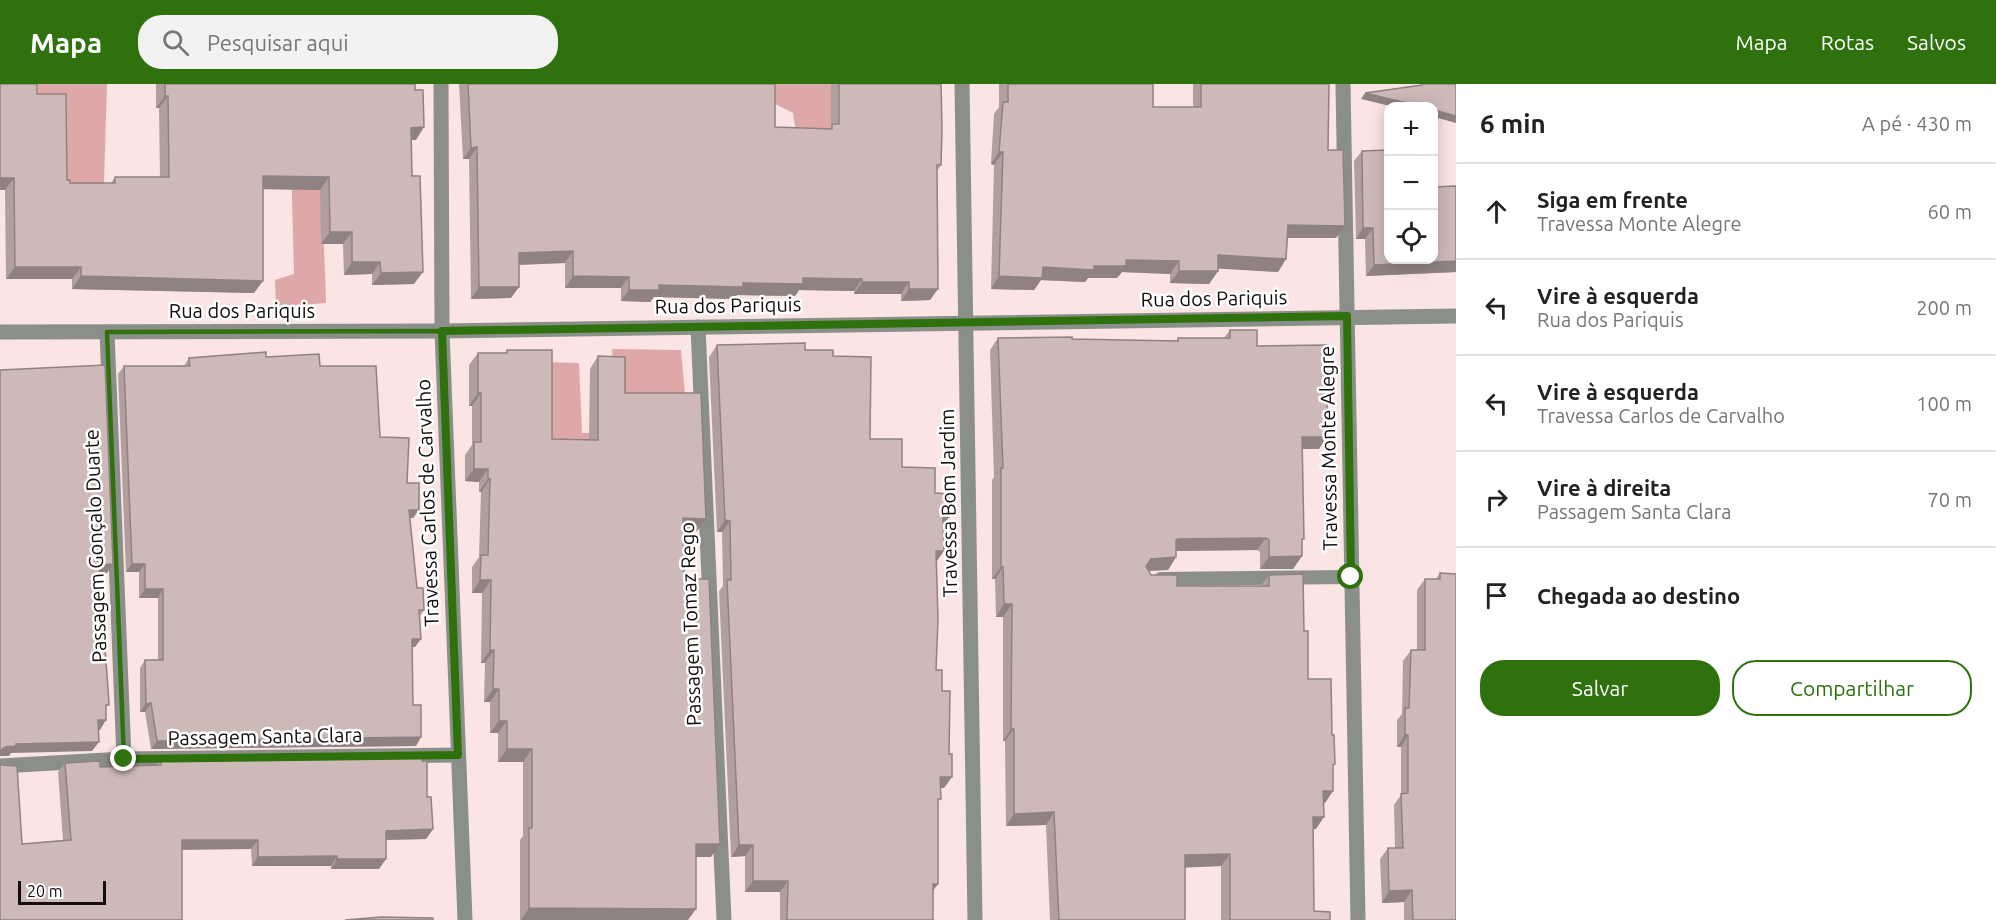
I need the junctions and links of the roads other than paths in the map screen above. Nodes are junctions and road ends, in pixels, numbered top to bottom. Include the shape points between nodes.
1 (441, 84) edge
2 (962, 84) edge
3 (1343, 84) edge
4 (1347, 316) junction
5 (1456, 316) edge
6 (964, 322) junction
7 (698, 327) junction
8 (442, 331) junction
9 (0, 332) edge
10 (107, 332) junction
11 (1351, 577) junction
12 (1146, 579) edge
13 (458, 755) junction
14 (124, 759) junction
15 (0, 766) edge
16 (465, 920) edge
17 (724, 920) edge
18 (975, 920) edge
19 (1358, 920) edge

1 - 8 street, Travessa Carlos de Carvalho
2 - 6 street, Travessa Bom Jardim
3 - 4 street, Travessa Monte Alegre
4 - 5 street, Rua dos Pariquis
4 - 6 street, Rua dos Pariquis
4 - 11 street, Travessa Monte Alegre
6 - 7 street, Rua dos Pariquis
6 - 18 street, Travessa Bom Jardim
7 - 8 street, Rua dos Pariquis
7 - 17 street, Passagem Tomaz Rego
8 - 10 street, Rua dos Pariquis
8 - 13 street, Travessa Carlos de Carvalho
9 - 10 street, Rua dos Pariquis
10 - 14 street, Passagem Gonçalo Duarte
11 - 12 lane
11 - 19 street, Travessa Monte Alegre
13 - 14 street, Passagem Santa Clara
13 - 16 street, Travessa Carlos de Carvalho
14 - 15 street, Passagem Santa Clara

